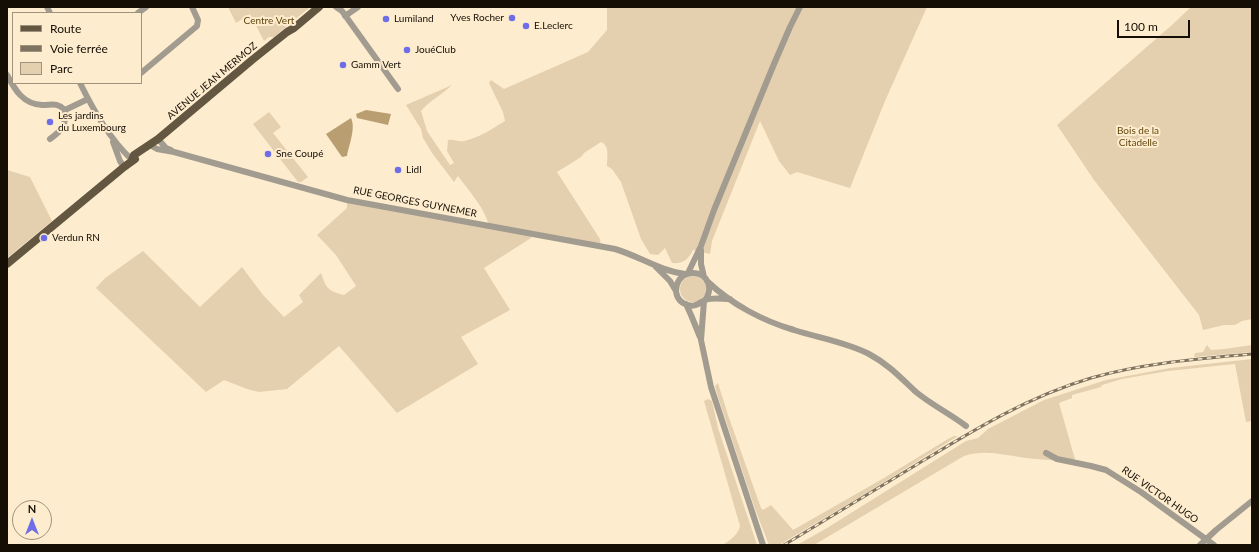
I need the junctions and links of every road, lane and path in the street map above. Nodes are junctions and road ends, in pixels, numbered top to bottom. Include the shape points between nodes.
1 (192, 7) edge
2 (313, 7) edge
3 (319, 7) edge
4 (336, 7) edge
5 (358, 7) edge
6 (800, 7) edge
7 (343, 11) edge
8 (287, 32) junction
9 (142, 72) edge
10 (7, 76) edge
11 (81, 84) edge
12 (398, 89) dead end
13 (88, 98) junction
14 (65, 110) junction
15 (112, 138) junction
16 (50, 139) dead end
17 (158, 139) junction
18 (150, 145) junction
19 (174, 152) junction
20 (132, 160) junction
21 (124, 167) junction
22 (701, 246) junction
23 (7, 264) edge
24 (654, 265) junction
25 (687, 274) junction
26 (706, 279) junction
27 (676, 291) junction
28 (731, 299) junction
29 (705, 301) junction
30 (686, 304) junction
31 (701, 340) junction
32 (966, 426) dead end
33 (1046, 453) dead end
34 (1252, 501) edge
35 (1206, 538) junction
36 (763, 545) edge
37 (1200, 545) edge
38 (1214, 545) edge

1 - 9 street via 198,20 197,26
2 - 8 main road, AVENUE JEAN MERMOZ via 291,25
3 - 8 main road, AVENUE JEAN MERMOZ
4 - 7 street
5 - 7 street
6 - 22 street via 774,64
7 - 12 street
8 - 17 main road, AVENUE JEAN MERMOZ
10 - 14 street via 23,99 35,104 56,104
11 - 13 street
13 - 14 street
13 - 15 street
14 - 16 street via 64,126
15 - 20 street
15 - 21 street
17 - 18 main road, AVENUE JEAN MERMOZ
17 - 19 street
18 - 19 street, RUE GEORGES GUYNEMER
18 - 20 main road, AVENUE JEAN MERMOZ via 138,158
19 - 24 street, RUE GEORGES GUYNEMER via 347,200 615,249
20 - 21 main road, AVENUE JEAN MERMOZ
21 - 23 main road, AVENUE JEAN MERMOZ
22 - 25 street
22 - 26 street via 701,264
24 - 25 street, RUE GEORGES GUYNEMER
24 - 27 street, RUE GEORGES GUYNEMER
25 - 26 street via 697,273
25 - 27 street via 678,281
26 - 28 street
26 - 29 street via 710,289
27 - 30 street via 679,299
28 - 29 street via 717,298
28 - 32 street via 767,321 851,347 878,359 938,409
29 - 30 street via 696,306
29 - 31 street
30 - 31 street
31 - 36 street via 713,394
33 - 35 street, RUE VICTOR HUGO via 1057,459 1106,470
34 - 35 street
35 - 37 street
35 - 38 street, RUE VICTOR HUGO

